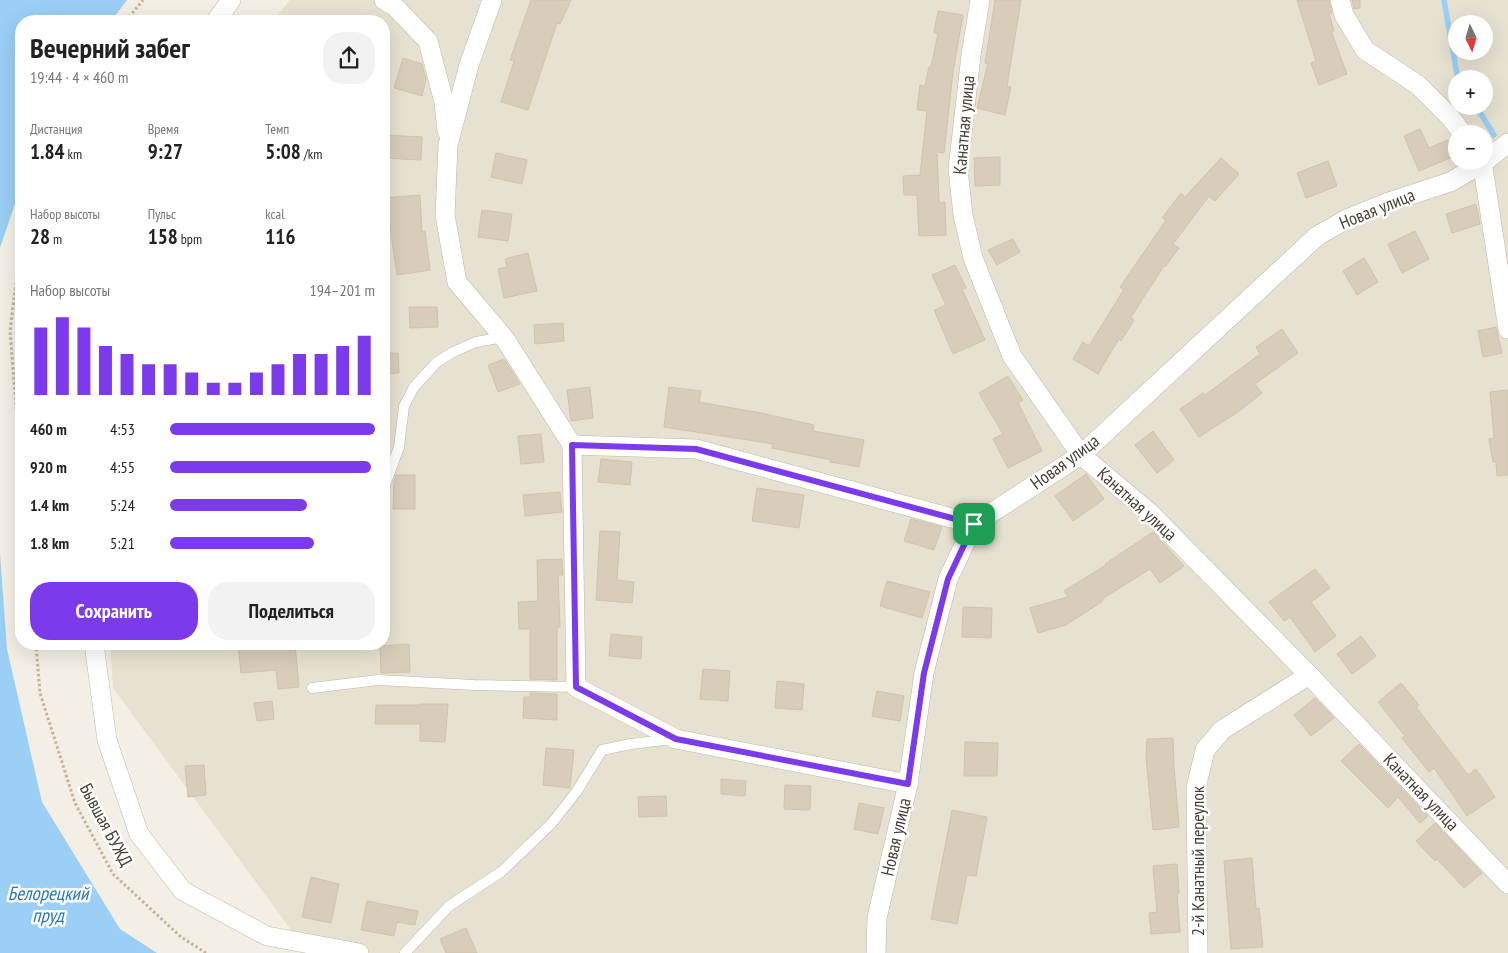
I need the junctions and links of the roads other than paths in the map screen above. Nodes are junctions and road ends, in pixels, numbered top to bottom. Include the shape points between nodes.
1 (231, 0) edge
2 (384, 0) edge
3 (492, 0) edge
4 (980, 0) edge
5 (1340, 0) edge
6 (220, 15) edge
7 (1456, 125) edge
8 (1508, 143) edge
9 (448, 145) junction
10 (1493, 154) edge
11 (1470, 170) edge
12 (1484, 170) edge
13 (1508, 329) edge
14 (504, 337) junction
15 (572, 445) junction
16 (1081, 455) junction
17 (390, 473) edge
18 (974, 524) junction
19 (95, 650) edge
20 (1309, 674) junction
21 (576, 687) junction
22 (312, 688) dead end
23 (676, 739) junction
24 (908, 784) junction
25 (1508, 884) edge
26 (359, 953) edge
27 (405, 953) edge
28 (876, 953) edge
29 (1198, 953) edge

1 - 6 street
2 - 9 street via 428,41 444,102
3 - 9 street via 469,65
4 - 16 street, Канатная улица via 958,169 965,224 973,258 1012,356
5 - 7 street via 1344,15 1366,50 1418,85
8 - 10 street, Новая улица
9 - 14 street via 445,215 457,282
11 - 16 street, Новая улица via 1450,182 1347,219 1317,236
12 - 13 street
14 - 15 street
14 - 17 lane via 476,342 453,352 436,363 414,387 404,406 400,447
15 - 18 street via 696,449
15 - 21 street
16 - 18 street, Новая улица
16 - 20 street, Канатная улица via 1150,513
18 - 24 street, Новая улица via 948,579 924,673
19 - 26 street via 107,740 139,834 183,891 267,936
20 - 25 street, Канатная улица
20 - 29 street, 2-й Канатный переулок via 1222,730 1205,750 1196,788
21 - 22 lane via 378,680
21 - 23 street
23 - 24 street
23 - 27 lane via 602,750 551,824 501,872 450,906
24 - 28 street, Новая улица via 877,918

